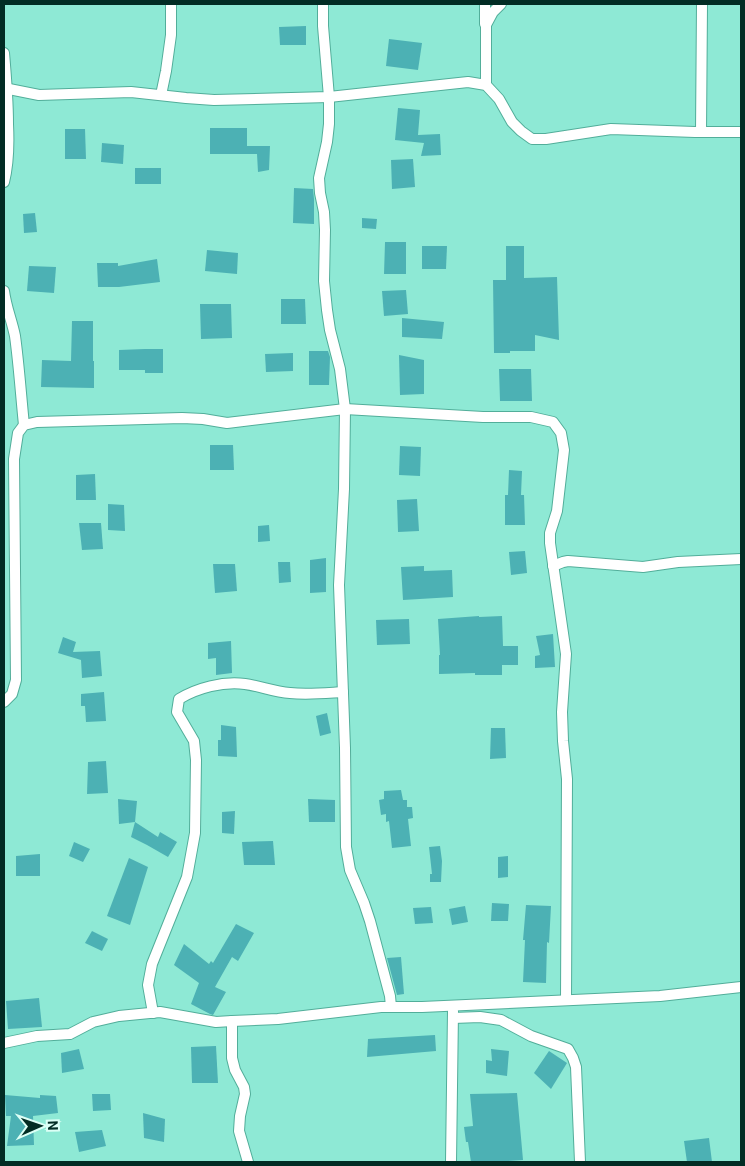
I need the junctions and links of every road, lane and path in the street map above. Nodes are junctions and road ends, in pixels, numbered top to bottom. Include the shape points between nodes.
1 (171, 4) edge
2 (323, 4) edge
3 (484, 4) edge
4 (501, 4) edge
5 (702, 4) edge
6 (486, 25) junction
7 (4, 53) edge
8 (486, 85) junction
9 (6, 88) edge
10 (161, 95) junction
11 (329, 97) junction
12 (701, 132) junction
13 (741, 132) edge
14 (4, 182) edge
15 (4, 291) edge
16 (345, 409) junction
17 (24, 425) junction
18 (741, 560) edge
19 (553, 566) junction
20 (343, 692) junction
21 (4, 702) edge
22 (741, 987) edge
23 (566, 1000) junction
24 (453, 1006) junction
25 (391, 1007) junction
26 (153, 1013) junction
27 (453, 1018) junction
28 (232, 1021) junction
29 (4, 1043) edge
30 (248, 1162) edge
31 (451, 1162) edge
32 (580, 1162) edge

1 - 10 street via 171,35
2 - 11 street
3 - 6 street
4 - 6 street
5 - 12 street
6 - 8 street
7 - 9 street
8 - 11 street via 468,82
8 - 12 street via 499,99 512,122 532,139 546,140 611,129
9 - 10 street via 39,95 131,92
9 - 14 street via 9,148
10 - 11 street via 214,100
11 - 16 street via 327,142 319,178 324,212 324,281
12 - 13 street
15 - 17 street via 15,336
16 - 17 street via 227,423 182,418
16 - 19 street via 531,417 553,422 561,433 564,450 557,511 550,532
16 - 20 street via 339,585
17 - 21 street via 18,433 14,459 16,680 12,694
18 - 19 street via 691,561 643,567 568,561
19 - 23 street via 566,654 562,712 566,779
20 - 25 street via 346,847 350,870 370,921
20 - 26 street via 290,693 225,683 191,691 178,698 177,712 194,741 195,833 187,877 152,964 148,985
22 - 23 street via 660,996
23 - 24 street
24 - 25 street
24 - 27 street
25 - 28 street
26 - 28 street via 216,1022
26 - 29 street via 93,1022 70,1034
27 - 31 street
27 - 32 street via 501,1020 531,1036 568,1049 576,1067
28 - 30 street via 232,1058 245,1094 239,1130

